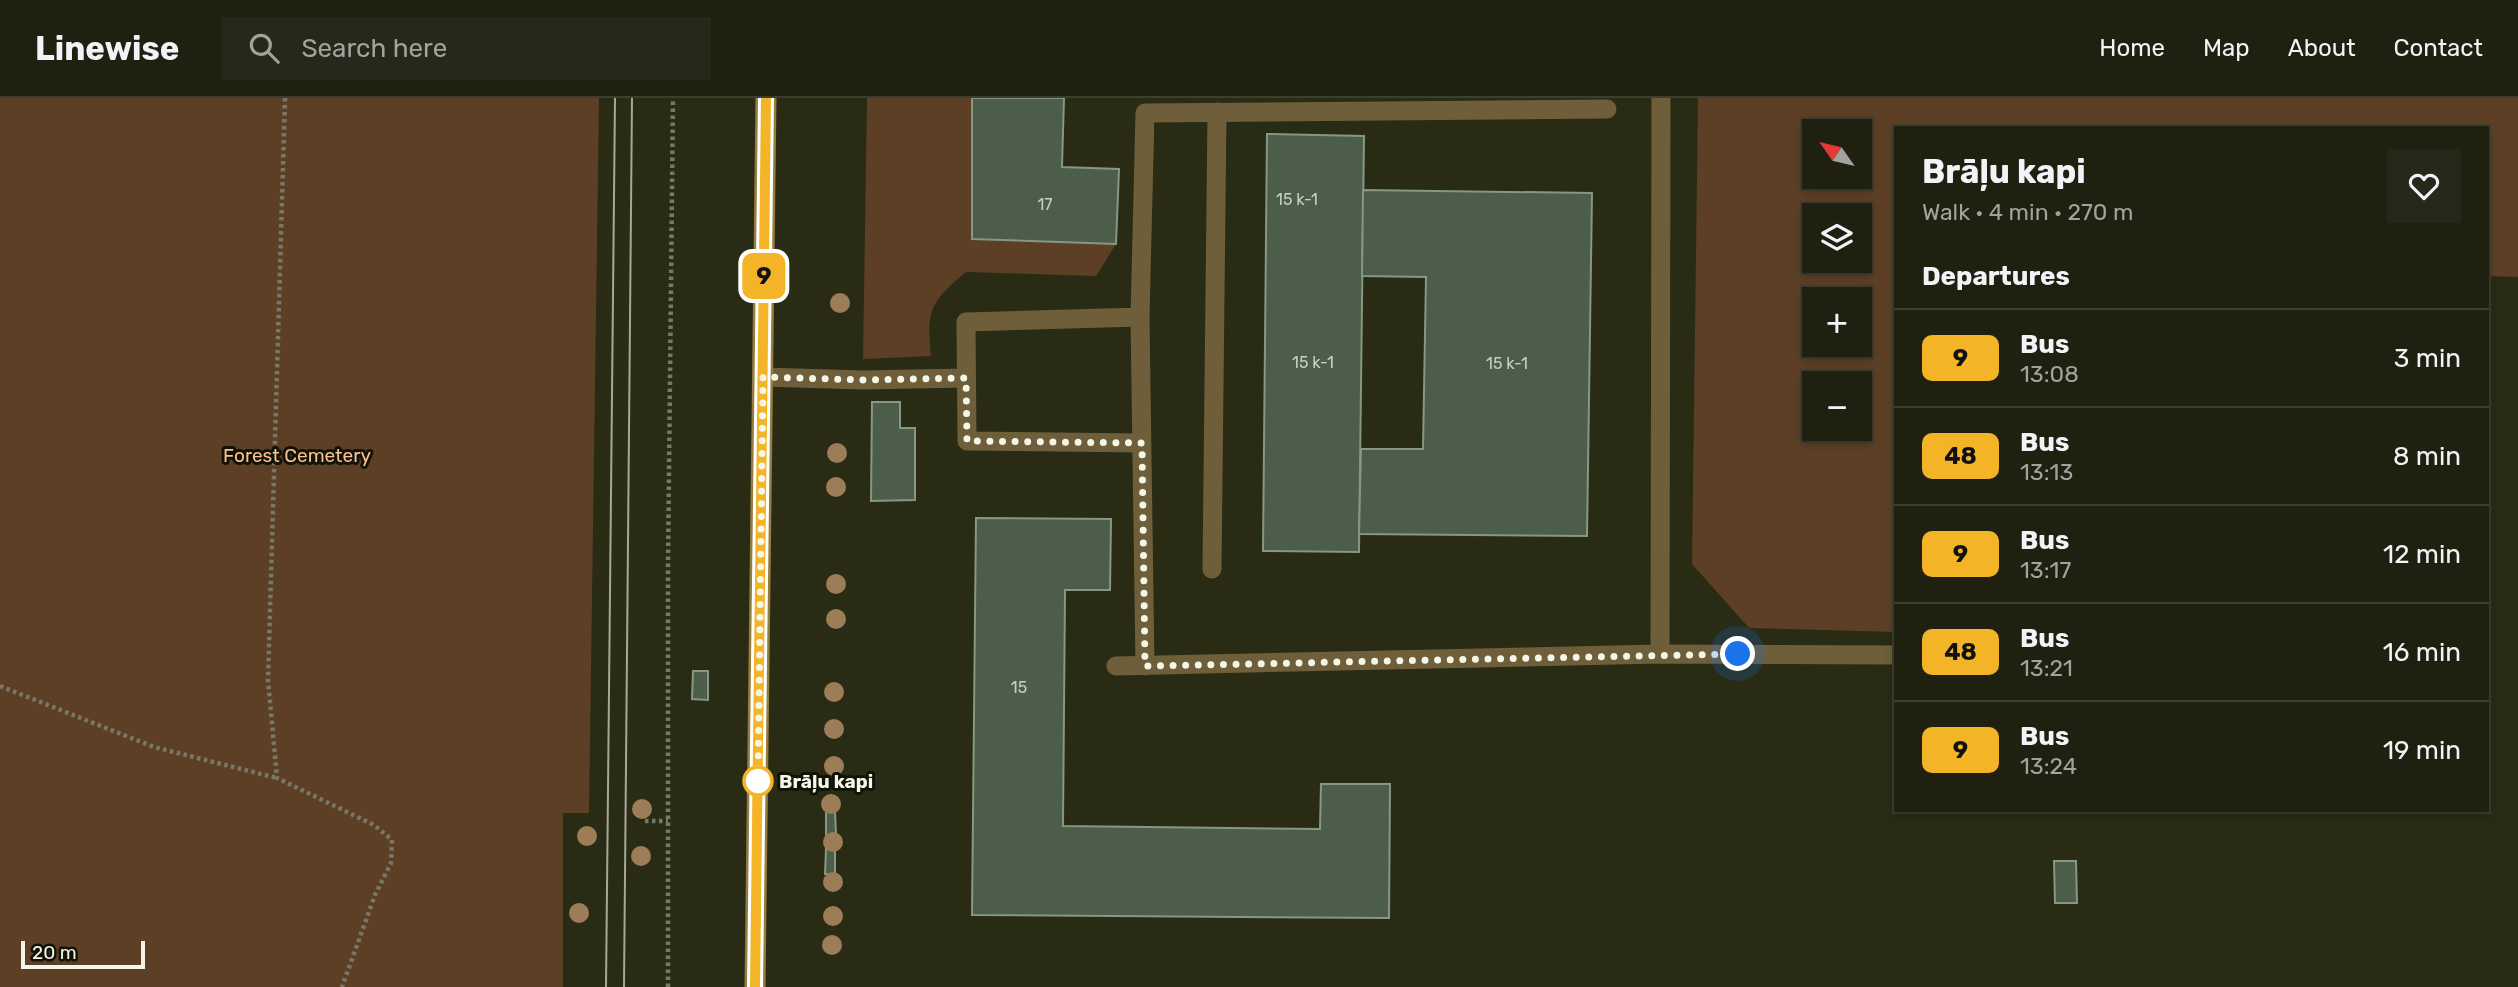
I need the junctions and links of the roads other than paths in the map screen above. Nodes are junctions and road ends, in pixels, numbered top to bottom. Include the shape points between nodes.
1 (766, 98) edge
2 (1661, 98) edge
3 (1145, 106) edge
4 (1606, 109) dead end
5 (1217, 112) junction
6 (1140, 317) junction
7 (763, 377) junction
8 (966, 378) junction
9 (1142, 443) junction
10 (1212, 569) dead end
11 (1660, 654) junction
12 (1894, 655) edge
13 (1116, 666) dead end
14 (1145, 666) junction
15 (755, 987) edge

1 - 7 street
2 - 11 lane
3 - 5 lane
3 - 6 lane
4 - 5 lane
5 - 10 lane
6 - 8 lane via 965,322
6 - 9 lane
7 - 8 lane
7 - 15 street
8 - 9 lane via 967,441
9 - 14 lane
11 - 12 lane
11 - 14 lane
13 - 14 lane

